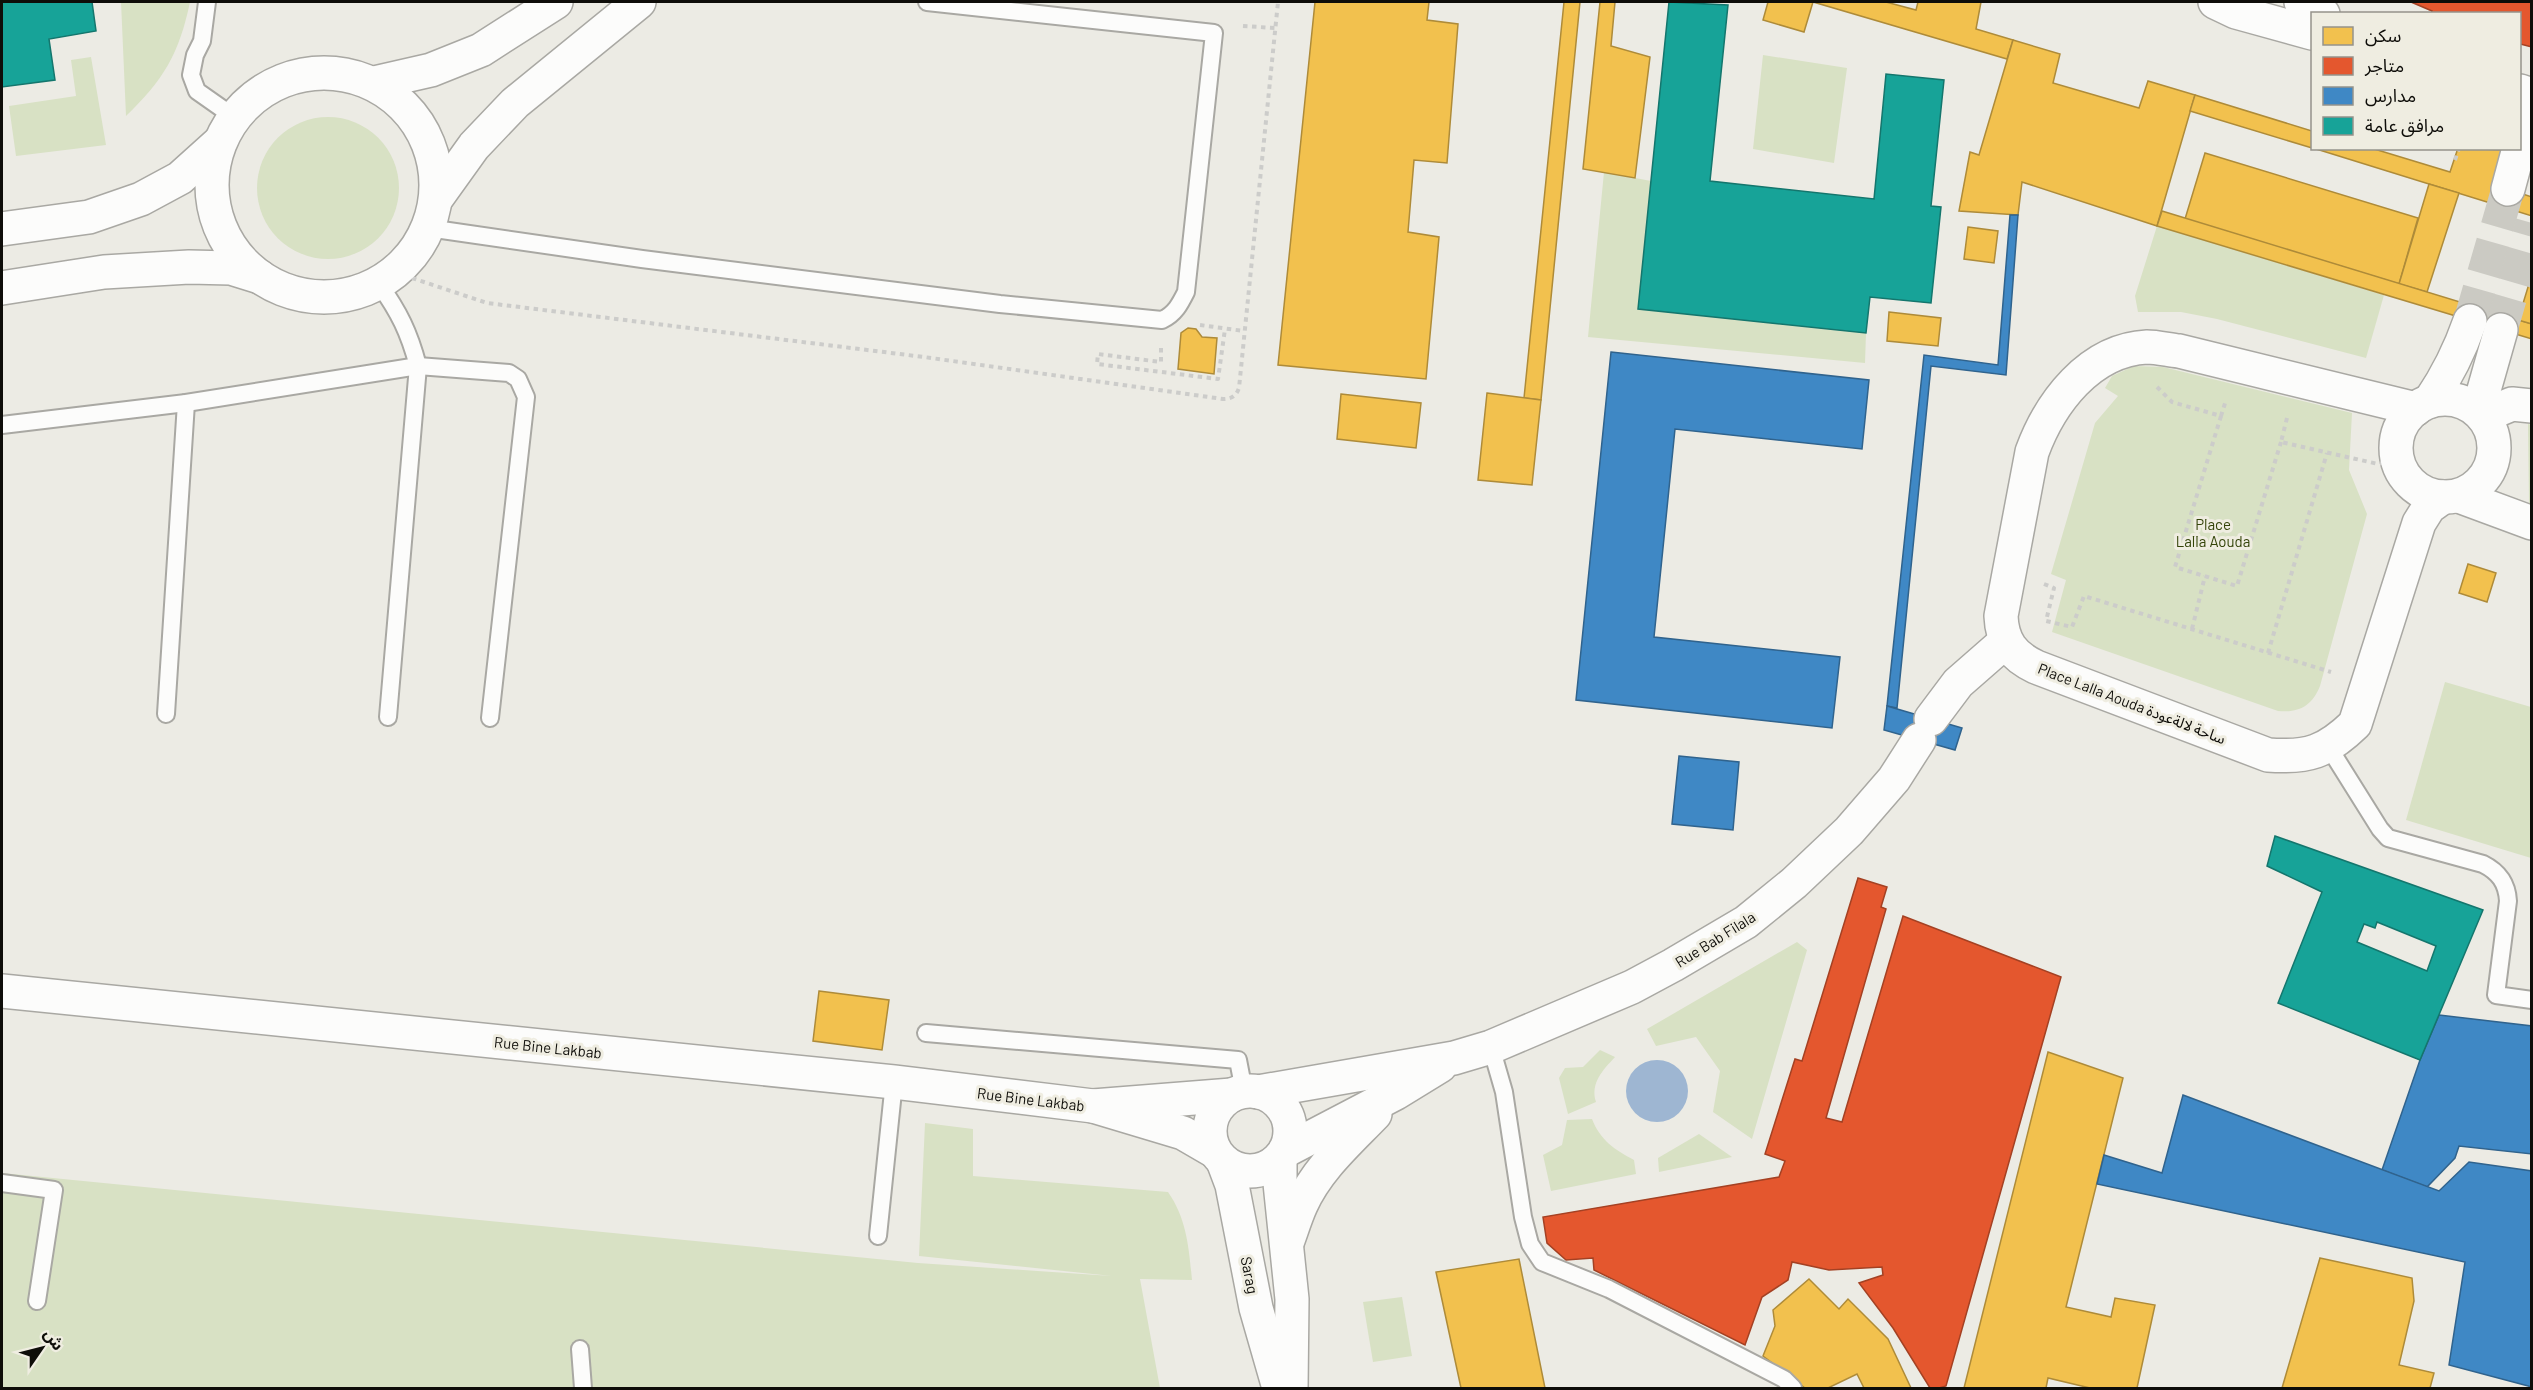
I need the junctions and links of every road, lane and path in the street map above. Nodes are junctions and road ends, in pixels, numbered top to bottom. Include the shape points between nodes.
1 (207, 2) edge
2 (556, 2) edge
3 (639, 2) edge
4 (927, 2) edge
5 (2215, 2) edge
6 (2301, 2) edge
7 (2319, 12) edge
8 (2311, 32) edge
9 (374, 83) junction
10 (2532, 111) edge
11 (227, 129) junction
12 (2521, 142) edge
13 (2458, 150) edge
14 (2518, 150) edge
15 (2456, 160) dead end
16 (2508, 189) tunnel mouth
17 (432, 214) junction
18 (2, 229) edge
19 (260, 277) junction
20 (388, 278) junction
21 (2, 288) edge
22 (1169, 316) junction
23 (2470, 321) tunnel mouth
24 (1225, 329) junction
25 (2501, 330) tunnel mouth
26 (1244, 331) dead end
27 (924, 357) dead end
28 (418, 366) junction
29 (2150, 381) dead end
30 (2237, 402) dead end
31 (186, 403) junction
32 (2423, 405) junction
33 (2532, 406) edge
34 (2480, 414) junction
35 (2278, 415) dead end
36 (2221, 416) junction
37 (2, 425) edge
38 (2281, 442) junction
39 (2327, 453) junction
40 (2397, 460) junction
41 (2451, 497) junction
42 (2532, 523) edge
43 (2205, 576) junction
44 (2036, 582) dead end
45 (2192, 629) junction
46 (2006, 640) junction
47 (2268, 652) junction
48 (2368, 684) junction
49 (166, 714) dead end
50 (388, 717) dead end
51 (490, 718) dead end
52 (2328, 746) junction
53 (2, 991) edge
54 (2532, 1000) edge
55 (926, 1033) dead end
56 (1491, 1047) junction
57 (1454, 1058) junction
58 (894, 1082) junction
59 (1245, 1092) junction
60 (1396, 1093) junction
61 (1094, 1106) junction
62 (1283, 1154) junction
63 (1219, 1156) junction
64 (2, 1183) edge
65 (878, 1236) dead end
66 (1287, 1245) junction
67 (37, 1302) dead end
68 (580, 1349) dead end
69 (583, 1389) edge
70 (1279, 1389) edge
71 (1290, 1389) edge
72 (1792, 1389) edge

1 - 11 lane via 202,41 191,75 197,91
2 - 9 street via 481,50 431,70
3 - 17 street via 515,103 474,146
4 - 22 lane via 1214,33 1186,292
5 - 8 street via 2236,12
6 - 7 street
9 - 11 street via 324,71 286,78 253,97
9 - 17 street via 402,104 424,131 435,164
10 - 12 street
11 - 18 street via 180,178 141,199 90,218
11 - 19 street via 212,178 216,216 232,250
13 - 15 path
14 - 16 street
17 - 20 street via 417,249
17 - 22 lane via 504,240 1000,304
19 - 20 street via 288,291 318,297 350,295
19 - 21 street via 231,268 189,267 104,272
20 - 27 path via 487,303
20 - 28 lane
22 - 24 path via 1204,328
22 - 24 path via 1161,362 1098,354 1097,364 1218,379
23 - 32 street via 2445,378
24 - 26 path
25 - 34 street
28 - 31 lane
28 - 50 lane
28 - 51 lane via 509,373 518,378 526,397
29 - 36 path via 2172,402
30 - 36 path via 2227,399
31 - 37 lane
31 - 49 lane
32 - 34 street via 2455,400
32 - 40 street via 2406,418 2399,432
32 - 46 street via 2179,351 2147,347 2120,352 2097,363 2058,400 2032,452 2001,616
33 - 34 street via 2512,404
34 - 41 street via 2492,430 2493,463 2474,489
35 - 38 path via 2288,418
36 - 43 path via 2175,567
38 - 39 path
38 - 43 path via 2237,586
39 - 40 path via 2378,464
39 - 47 path
40 - 41 street via 2414,486 2428,494
41 - 42 street
41 - 48 street, Place Lalla Aouda ساحة لالةعودة via 2429,507 2419,523
43 - 45 path
44 - 45 path via 2054,588 2046,621 2072,627 2084,596
45 - 47 path
46 - 52 street, Place Lalla Aouda ساحة لالةعودة via 2013,652 2036,667 2268,755 2295,757
46 - 56 street, Rue Bab Filala via 1958,683 1894,779 1849,831 1746,922 1632,987
47 - 48 path
48 - 52 street, Place Lalla Aouda ساحة لالةعودة via 2355,724
52 - 54 lane via 2388,838 2483,864 2502,879 2508,901 2496,995
53 - 58 street, Rue Bine Lakbab
55 - 59 lane via 1238,1060
56 - 57 street, Rue Bab Filala
56 - 72 lane via 1504,1092 1530,1244 1542,1262 1609,1289 1784,1379
57 - 59 street, Rue Bab Filala
57 - 60 street, Rue Bab Filala
58 - 61 street, Rue Bine Lakbab
58 - 65 lane
59 - 61 street, Rue Bab Filala
59 - 62 street via 1270,1096 1287,1114 1290,1133
59 - 63 street via 1221,1102 1213,1113 1210,1139
60 - 62 street, Rue Bab Filala
60 - 66 street via 1314,1182 1301,1204
61 - 63 street via 1183,1133
62 - 63 street via 1264,1168 1246,1172
62 - 66 street via 1280,1183
63 - 70 street, Sarag via 1232,1185 1256,1308
64 - 67 lane via 54,1190
66 - 71 street via 1292,1299
68 - 69 lane

